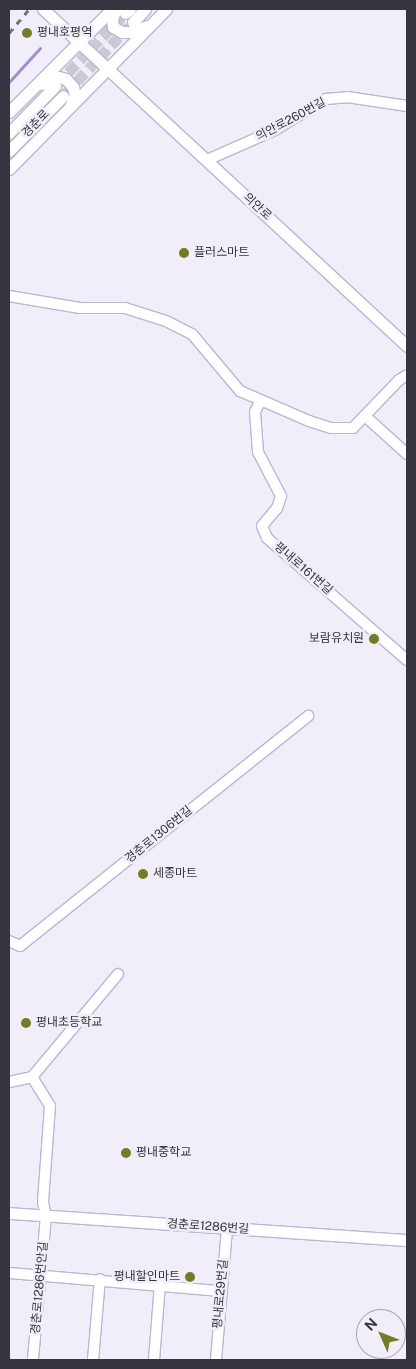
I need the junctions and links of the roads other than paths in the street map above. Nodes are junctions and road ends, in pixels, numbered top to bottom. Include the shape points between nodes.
1 (42, 9) edge
2 (112, 9) edge
3 (146, 9) edge
4 (166, 9) edge
5 (126, 13) edge
6 (151, 24) junction
7 (79, 41) junction
8 (107, 69) junction
9 (55, 86) tunnel mouth
10 (31, 90) junction
11 (63, 96) tunnel mouth
12 (407, 106) edge
13 (70, 109) junction
14 (9, 112) edge
15 (9, 133) edge
16 (9, 151) edge
17 (207, 160) junction
18 (9, 169) edge
19 (9, 296) edge
20 (407, 346) edge
21 (407, 375) edge
22 (261, 400) junction
23 (365, 416) junction
24 (407, 454) edge
25 (407, 660) edge
26 (308, 716) dead end
27 (9, 941) edge
28 (118, 974) dead end
29 (32, 1077) junction
30 (9, 1082) edge
31 (9, 1214) edge
32 (46, 1216) junction
33 (226, 1228) junction
34 (407, 1240) edge
35 (9, 1273) edge
36 (41, 1275) junction
37 (100, 1279) junction
38 (160, 1284) junction
39 (221, 1290) junction
40 (33, 1360) edge
41 (93, 1360) edge
42 (154, 1360) edge
43 (216, 1360) edge

1 - 7 street, 의안로
2 - 7 street
3 - 5 street
4 - 6 street
5 - 6 street via 112,19 113,27 122,32
6 - 8 street
7 - 8 street, 의안로
7 - 10 street
8 - 13 street
8 - 17 street, 의안로
9 - 15 street, 경춘로
10 - 13 street via 49,79 66,79 75,95
10 - 14 street
11 - 16 street, 경춘로
12 - 17 street, 의안로260번길 via 348,97 326,99 275,130
13 - 18 street
17 - 20 street, 의안로
19 - 22 street via 80,308 125,308 166,321 192,334 240,391
21 - 23 street
22 - 23 street via 331,428 353,428
22 - 25 street, 평내로161번길 via 255,412 258,452 281,496 277,508 262,526 267,538
23 - 24 street
26 - 27 street, 경춘로1306번길 via 20,946
28 - 29 street
29 - 30 street
29 - 32 street, 경춘로1286번안길 via 50,1106 43,1202
31 - 32 street, 경춘로1286번길
32 - 33 street, 경춘로1286번길
32 - 36 street, 경춘로1286번안길
33 - 34 street, 경춘로1286번길
33 - 39 street, 평내로29번길
35 - 36 street
36 - 37 street
36 - 40 street, 경춘로1286번안길
37 - 38 street
37 - 41 street
38 - 39 street
38 - 42 street
39 - 43 street, 평내로29번길

